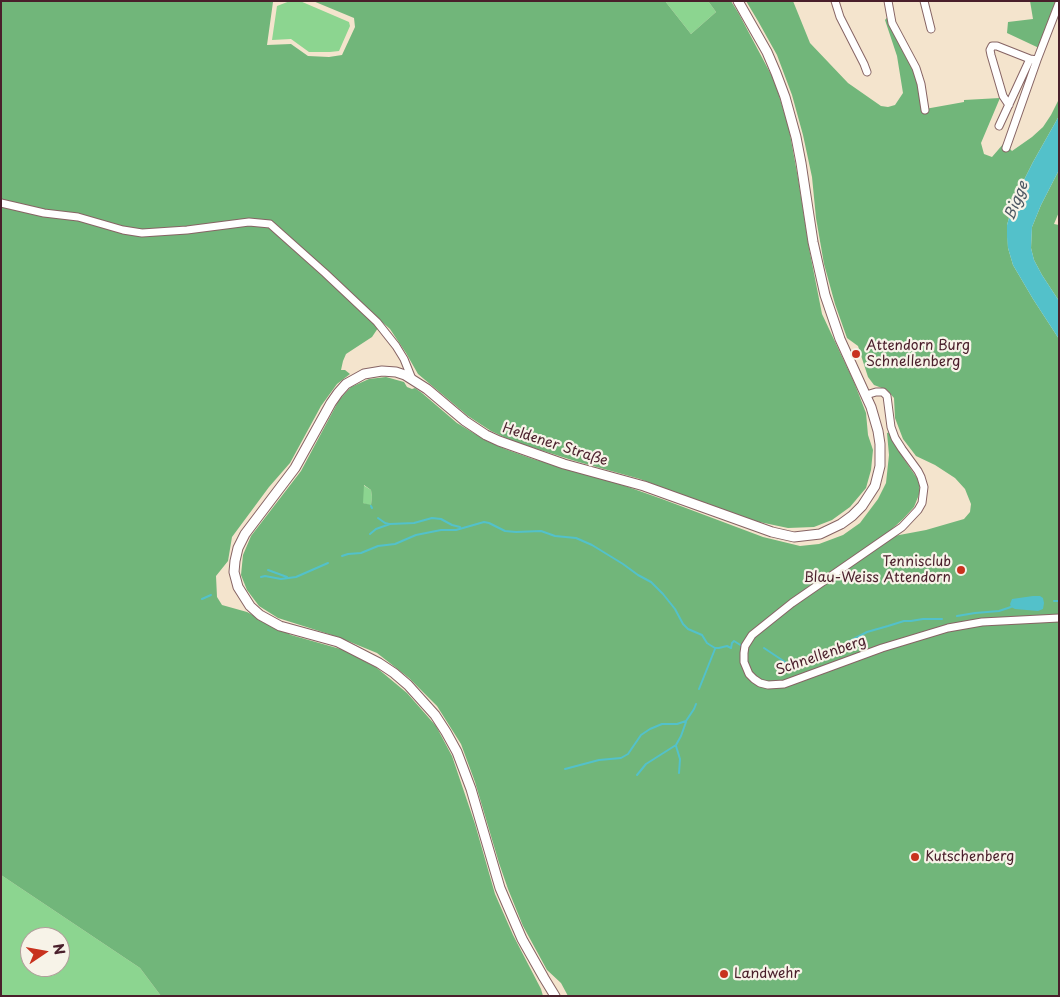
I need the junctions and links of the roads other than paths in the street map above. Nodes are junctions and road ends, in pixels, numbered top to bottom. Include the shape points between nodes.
1 (738, 1) edge
2 (835, 1) edge
3 (888, 1) edge
4 (924, 1) edge
5 (1059, 3) edge
6 (931, 29) dead end
7 (1033, 60) junction
8 (866, 72) dead end
9 (1009, 105) junction
10 (925, 110) dead end
11 (999, 126) dead end
12 (1006, 148) dead end
13 (1, 203) edge
14 (412, 379) junction
15 (866, 395) junction
16 (1059, 618) edge
17 (555, 996) edge

1 - 15 main road, Heldener Straße via 767,52 785,97 800,154 812,242 825,295 840,339
2 - 8 street
3 - 10 street via 892,23 916,68
4 - 6 street
5 - 7 street
7 - 9 street
7 - 9 street via 992,46 990,50 1003,96
7 - 12 street
9 - 11 street
13 - 14 street via 142,233 250,222 270,224 377,322 404,359
14 - 15 main road, Heldener Straße via 465,422 499,442 644,486 794,537 820,534 841,524 862,506 875,486 880,466 880,444
14 - 17 main road, Heldener Straße via 396,372 382,371 364,374 346,384 331,403 295,468 245,534 238,548 234,572 243,596 260,616 280,626 338,642 373,659 408,685 435,715 457,752 468,780 500,888 522,939
15 - 16 street, Schnellenberg via 882,392 887,396 895,438 921,477 924,487 922,503 902,527 792,603 752,635 744,653 749,674 760,683 784,684 834,664 948,628 982,622

